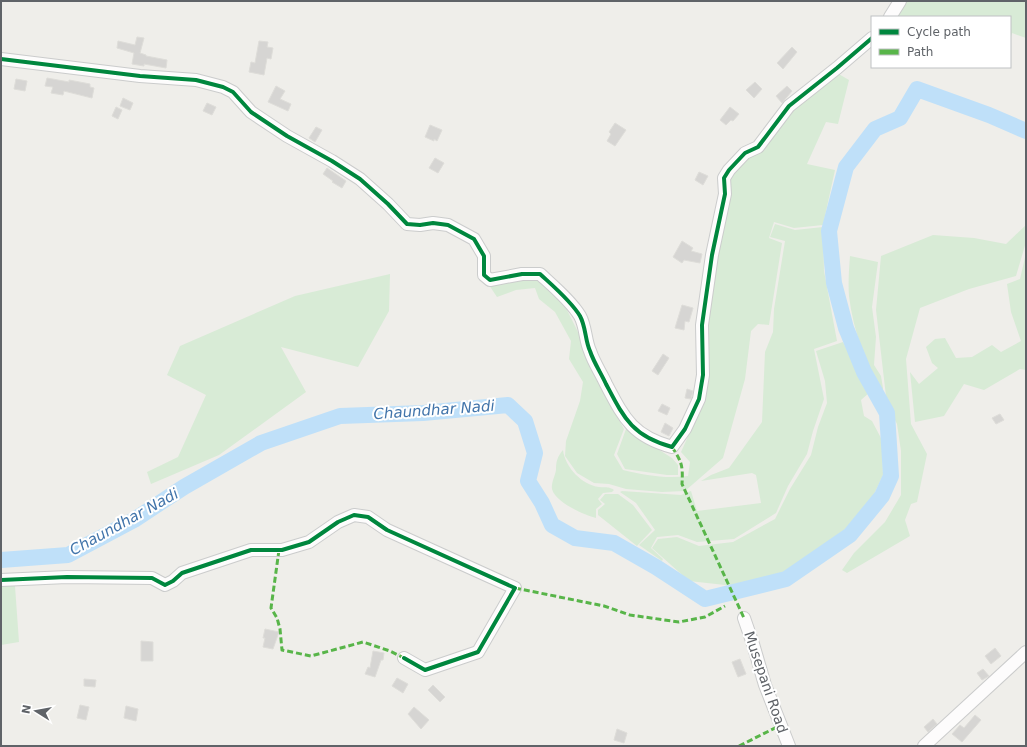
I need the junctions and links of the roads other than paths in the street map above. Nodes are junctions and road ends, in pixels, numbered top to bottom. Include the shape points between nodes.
1 (900, 1) edge
2 (891, 16) edge
3 (871, 39) edge
4 (1, 59) edge
5 (1, 580) edge
6 (744, 618) dead end
7 (1026, 652) edge
8 (404, 658) dead end
9 (789, 746) edge
10 (924, 746) edge

1 - 2 street
3 - 4 street via 789,106 758,147 745,153 724,178 725,194 712,255 702,325 703,375 699,399 685,429 672,447 655,442 640,433 623,416 589,350 580,316 540,274 522,274 490,280 484,275 484,256 474,239 448,225 408,224 360,180 251,112 233,92 196,80
5 - 8 street via 67,577 152,578 165,585 182,574 251,550 282,550 308,542 354,514 368,517 387,530 515,588 478,652 425,670
6 - 9 street, Musepani Road via 765,685
7 - 10 street

